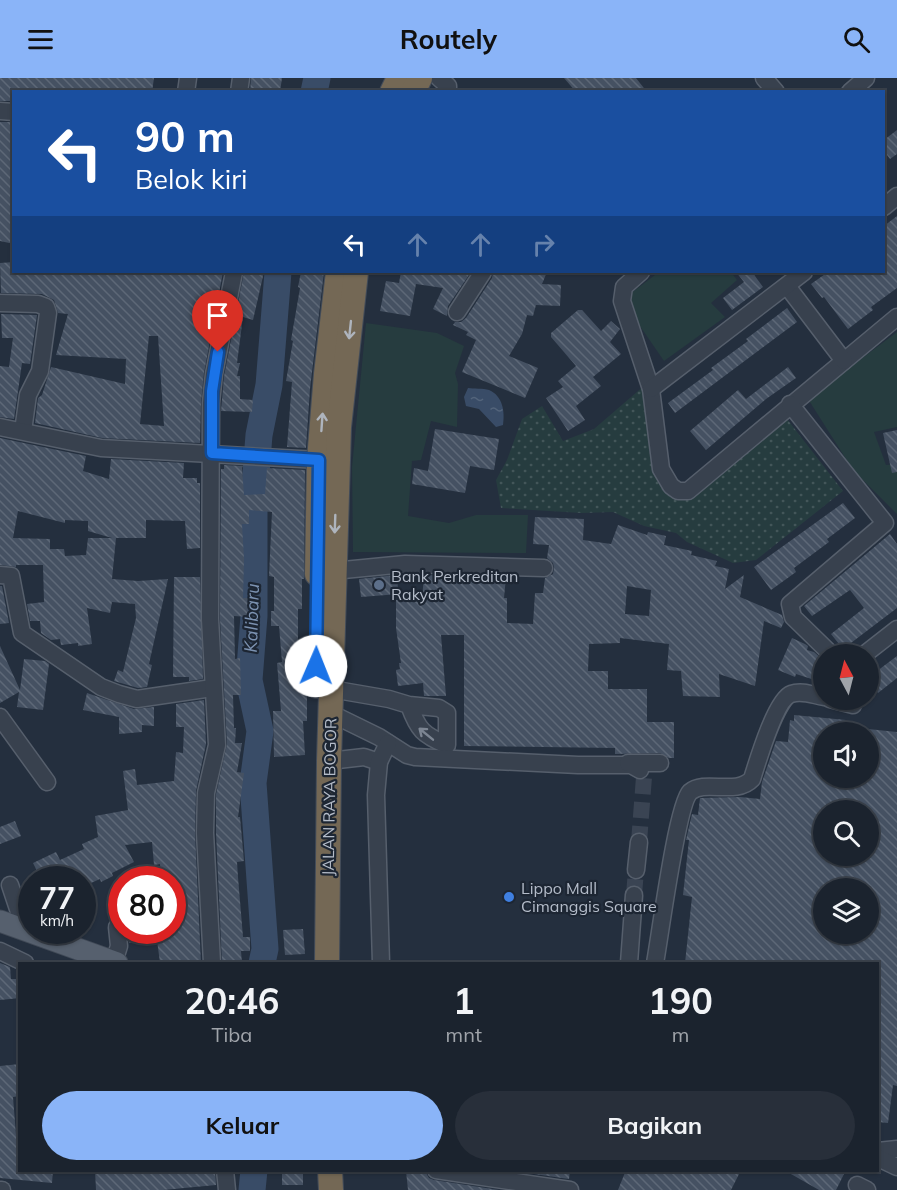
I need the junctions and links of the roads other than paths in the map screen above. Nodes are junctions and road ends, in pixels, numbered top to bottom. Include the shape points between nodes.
1 (439, 78) edge
2 (764, 78) edge
3 (866, 78) edge
4 (448, 90) edge
5 (774, 90) edge
6 (852, 90) edge
7 (897, 196) edge
8 (885, 206) edge
9 (234, 273) edge
10 (338, 273) edge
11 (356, 273) edge
12 (482, 273) edge
13 (640, 273) edge
14 (803, 273) edge
15 (787, 286) junction
16 (0, 303) edge
17 (457, 312) dead end
18 (897, 317) edge
19 (844, 361) junction
20 (651, 389) junction
21 (790, 404) junction
22 (0, 427) edge
23 (23, 431) junction
24 (212, 453) junction
25 (319, 460) junction
26 (891, 519) edge
27 (544, 568) dead end
28 (0, 575) edge
29 (337, 590) junction
30 (897, 629) edge
31 (821, 644) edge
32 (878, 644) edge
33 (212, 688) junction
34 (323, 689) junction
35 (813, 695) edge
36 (409, 705) junction
37 (330, 713) junction
38 (0, 717) edge
39 (388, 743) junction
40 (447, 745) junction
41 (329, 761) junction
42 (379, 762) junction
43 (660, 764) dead end
44 (640, 770) dead end
45 (48, 782) dead end
46 (639, 842) tunnel mouth
47 (636, 870) tunnel mouth
48 (10, 885) dead end
49 (634, 895) tunnel mouth
50 (18, 908) edge
51 (0, 921) edge
52 (18, 927) edge
53 (65, 944) edge
54 (119, 944) edge
55 (0, 951) edge
56 (23, 962) edge
57 (116, 962) edge
58 (212, 962) edge
59 (313, 962) edge
60 (327, 962) edge
61 (381, 962) edge
62 (629, 962) edge
63 (655, 962) edge
64 (897, 1149) edge
65 (879, 1151) edge
66 (879, 1158) edge
67 (897, 1167) edge
68 (225, 1172) edge
69 (315, 1172) edge
70 (330, 1172) edge
71 (449, 1172) edge
72 (227, 1190) edge
73 (315, 1190) edge
74 (331, 1190) edge
75 (570, 1190) edge

1 - 4 street
2 - 5 street
3 - 6 street
7 - 8 street
9 - 24 street via 212,391
25 -> 10 highway, JALAN RAYA BOGOR
11 -> 29 highway, JALAN RAYA BOGOR via 339,427
12 - 17 street
13 - 20 street via 624,287 622,301
14 - 15 street
15 - 19 street
15 - 20 street
16 - 23 street via 38,304 47,310 40,371 28,395
18 - 19 street
19 - 21 street
20 - 21 street via 661,469 671,486 682,491 688,491
21 - 26 street
22 - 23 street
23 - 24 street via 81,446
24 - 25 street
24 - 33 street
25 - 34 highway, JALAN RAYA BOGOR
26 - 31 street via 790,604 793,617
27 - 29 street via 405,564
28 - 33 street via 11,576 22,633 100,687 137,699
29 - 34 highway, JALAN RAYA BOGOR
30 - 32 street
33 - 58 street via 217,745 206,793 205,823
34 - 36 street
34 - 37 highway, JALAN RAYA BOGOR
34 - 59 highway, JALAN RAYA BOGOR
35 - 63 street via 800,692 783,698 747,784 697,789 685,800
40 -> 36 street via 422,733
36 - 40 street via 445,710
37 - 39 street
37 - 41 highway, JALAN RAYA BOGOR
38 - 45 street
39 - 42 street
39 - 44 street via 415,757 631,765
40 - 43 street via 465,751 576,754 600,763
41 - 42 street via 363,757
41 - 60 highway, JALAN RAYA BOGOR
42 - 61 street via 376,795
46 - 47 street
48 - 50 street
49 - 62 street
51 - 52 main road
53 - 57 main road
54 - 57 street
55 - 56 street
64 - 65 street
66 - 67 street
68 - 72 street
69 - 73 highway
70 - 74 highway
71 - 75 street

